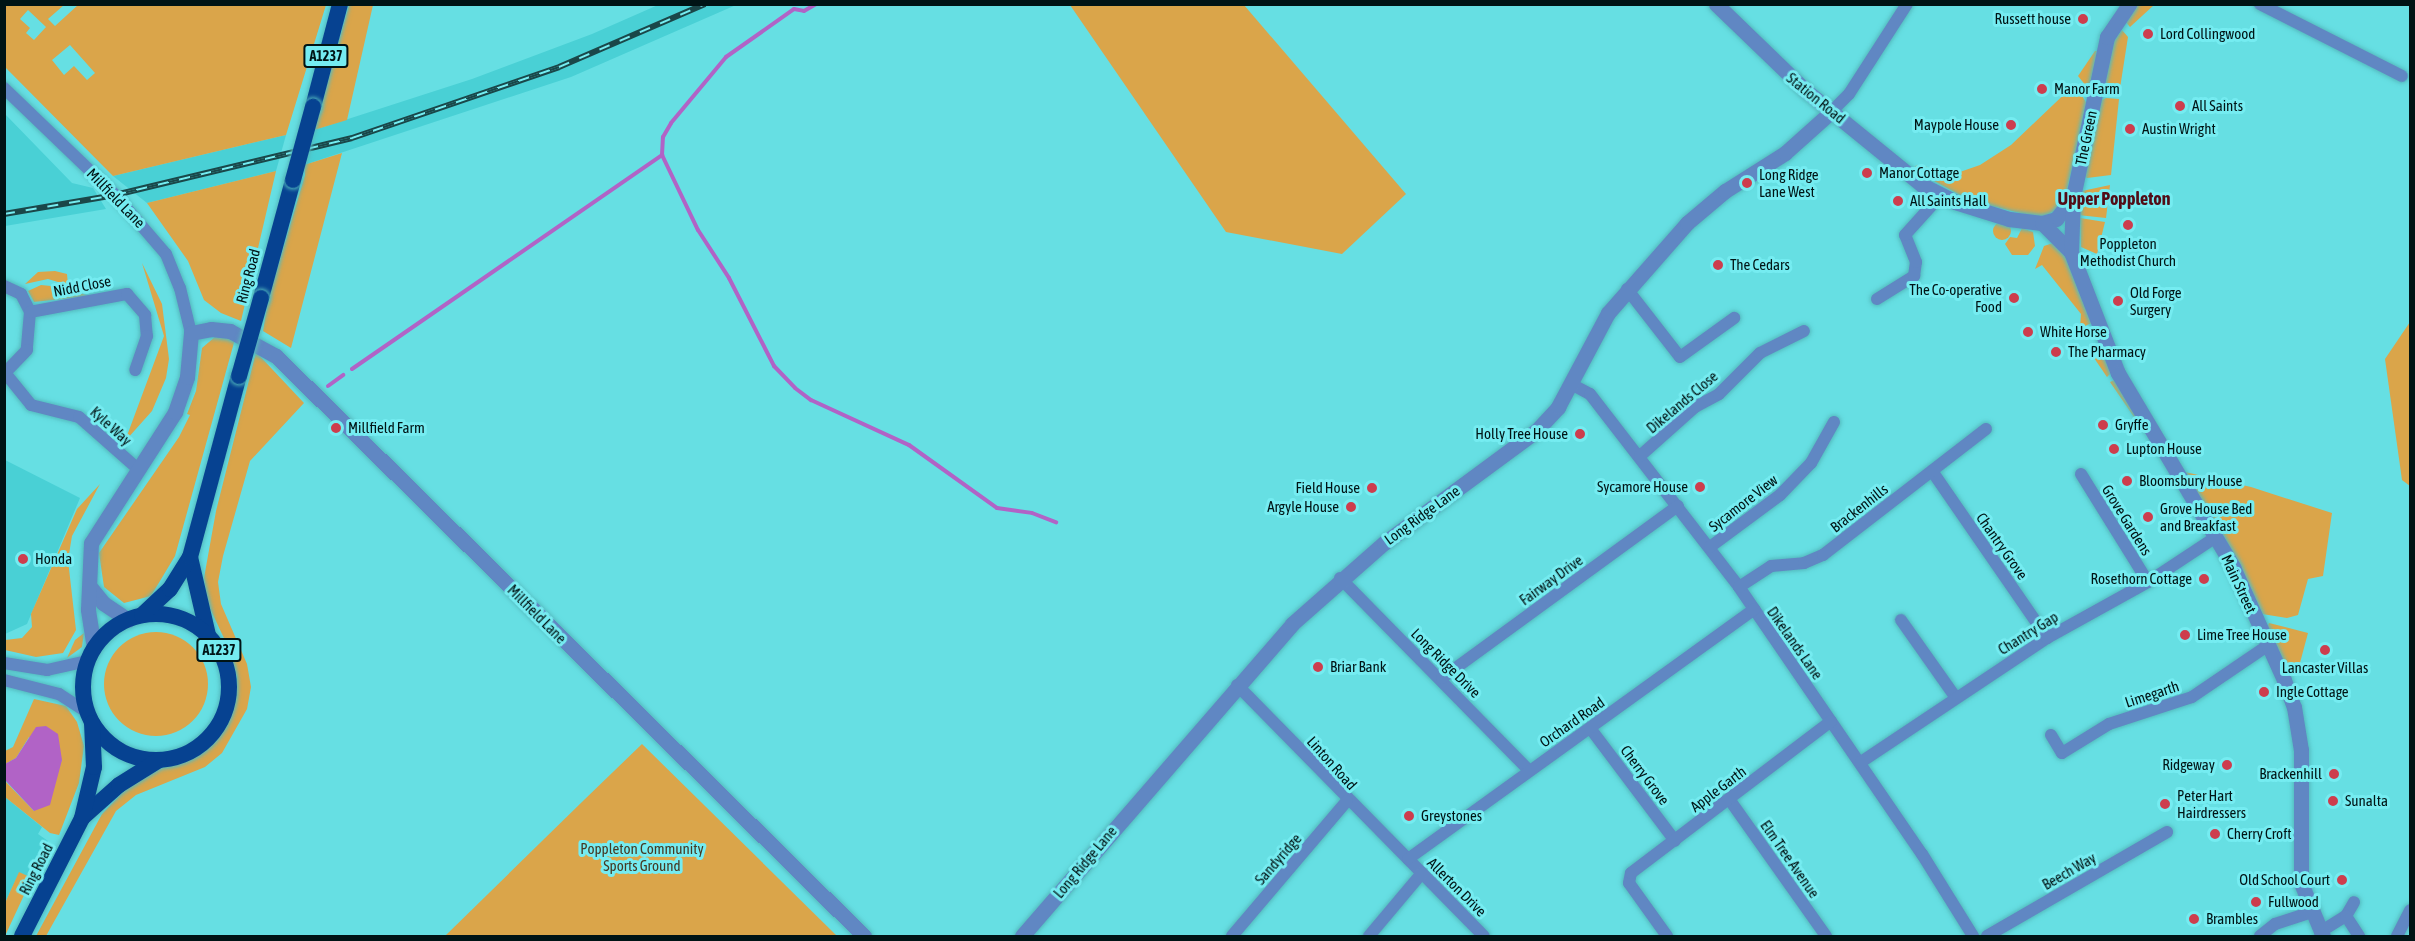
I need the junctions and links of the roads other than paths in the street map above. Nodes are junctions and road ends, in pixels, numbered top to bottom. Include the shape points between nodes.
1 (340, 4) edge
2 (1716, 4) edge
3 (1907, 4) edge
4 (2128, 4) edge
5 (2260, 4) edge
6 (2402, 76) dead end
7 (4, 88) edge
8 (1832, 111) junction
9 (1941, 195) junction
10 (2073, 197) junction
11 (2042, 224) junction
12 (2071, 252) junction
13 (4, 286) edge
14 (1627, 289) junction
15 (1877, 299) dead end
16 (30, 312) junction
17 (1734, 318) dead end
18 (1803, 331) dead end
19 (191, 333) junction
20 (135, 370) dead end
21 (5, 374) edge
22 (1571, 384) junction
23 (1834, 422) dead end
24 (1986, 429) dead end
25 (1640, 456) junction
26 (138, 469) junction
27 (1932, 471) junction
28 (2080, 474) dead end
29 (1678, 506) junction
30 (2216, 537) junction
31 (1710, 547) junction
32 (190, 557) junction
33 (1340, 578) junction
34 (2148, 582) junction
35 (1739, 587) junction
36 (91, 588) junction
37 (1754, 609) junction
38 (135, 618) junction
39 (1901, 620) dead end
40 (208, 635) junction
41 (2047, 638) junction
42 (2267, 646) junction
43 (91, 654) junction
44 (4, 663) edge
45 (1442, 678) junction
46 (4, 680) edge
47 (1237, 686) junction
48 (1956, 698) junction
49 (90, 718) junction
50 (1831, 721) junction
51 (1590, 728) junction
52 (2050, 735) dead end
53 (159, 760) junction
54 (1861, 762) junction
55 (1529, 770) junction
56 (1729, 799) junction
57 (1347, 801) junction
58 (82, 818) junction
59 (2166, 832) dead end
60 (1675, 841) junction
61 (1408, 859) junction
62 (1422, 873) junction
63 (2354, 902) dead end
64 (2410, 910) edge
65 (2311, 912) junction
66 (2346, 915) junction
67 (2321, 934) edge
68 (22, 936) edge
69 (864, 936) edge
70 (1022, 936) edge
71 (1232, 936) edge
72 (1369, 936) edge
73 (1484, 936) edge
74 (1667, 936) edge
75 (1826, 936) edge
76 (1973, 936) edge
77 (1987, 936) edge
78 (2260, 936) edge
79 (2359, 936) edge
80 (2397, 936) edge

1 - 32 highway, Ring Road / A1237, bridge
2 - 8 street, Station Road
3 - 8 street via 1849,94
4 - 10 street, The Green via 2108,37
5 - 6 street
7 - 19 street, Millfield Lane via 153,237 180,288
8 - 9 street, Station Road via 1922,185
8 - 14 street, Long Ridge Lane via 1785,153 1725,191 1687,223
9 - 11 street via 2009,219
9 - 15 street via 1905,235 1916,262 1914,276
10 - 11 street, The Green via 2056,219
10 - 12 street
11 - 12 street
12 - 30 street, Main Street via 2118,373
13 - 16 street via 21,294
14 - 17 street via 1680,357
14 - 22 street, Long Ridge Lane via 1608,313
16 - 20 street, Nidd Close via 127,294 145,315 142,357
16 - 21 street via 27,350
18 - 25 street, Dikelands Close via 1760,353 1719,394 1695,407
19 - 26 street, Millfield Lane via 183,394 168,427
19 - 69 street, Millfield Lane via 231,331 276,356
21 - 26 street, Kyle Way via 31,405 79,417
22 - 25 street, Dikelands Lane via 1590,394
22 - 33 street, Long Ridge Lane via 1536,431
23 - 31 street, Sycamore View via 1811,463 1780,495
24 - 27 street, Brackenhills
25 - 29 street, Dikelands Lane
26 - 36 street, Millfield Lane via 91,543
27 - 35 street, Brackenhills via 1823,555 1804,563 1771,566
27 - 41 street, Chantry Grove
28 - 34 street, Grove Gardens
29 - 31 street, Dikelands Lane
29 - 45 street, Fairway Drive
30 - 34 street, Chantry Gap
30 - 42 street, Main Street
31 - 35 street, Dikelands Lane
32 - 38 highway, Ring Road / A1237 via 170,589
32 - 40 highway, Ring Road / A1237
33 - 45 street, Long Ridge Drive
33 - 47 street, Long Ridge Lane
34 - 41 street, Chantry Gap
35 - 37 street, Dikelands Lane
36 - 38 street via 103,603
36 - 43 street, Millfield Lane
37 - 50 street, Dikelands Lane
37 - 51 street, Orchard Road
38 - 40 highway, A1237 via 177,617
38 - 43 highway, A1237 via 109,631
39 - 48 street
40 - 53 highway, A1237 via 225,661 228,676 229,691 221,721 202,744 182,755
41 - 48 street, Chantry Gap
42 - 52 street, Limegarth via 2192,697 2109,724 2062,753
42 - 65 street, Main Street via 2294,707 2301,750 2301,883
43 - 44 street via 47,670
43 - 49 highway, A1237 via 83,678
45 - 55 street, Long Ridge Drive
46 - 49 street via 59,694
47 - 57 street, Linton Road
47 - 70 street, Long Ridge Lane
48 - 54 street, Chantry Gap
49 - 53 highway, A1237 via 120,751
49 - 58 highway, Ring Road / A1237 via 94,766
50 - 54 street, Dikelands Lane
50 - 56 street, Apple Garth
51 - 55 street, Orchard Road
51 - 60 street, Cherry Grove
53 - 58 highway, Ring Road / A1237 via 120,785
54 - 76 street, Dikelands Lane
55 - 61 street, Orchard Road
56 - 60 street, Apple Garth
56 - 75 street, Elm Tree Avenue
57 - 61 street, Linton Road
57 - 71 street, Sandyridge
58 - 68 highway, Ring Road / A1237
59 - 77 street, Beech Way
60 - 74 street, Apple Garth via 1631,873 1629,883
61 - 62 street, Allerton Drive
62 - 72 street
62 - 73 street, Allerton Drive
63 - 66 street
64 - 80 street
65 - 67 street, Main Street
65 - 78 street via 2275,924
66 - 67 street
66 - 79 street

